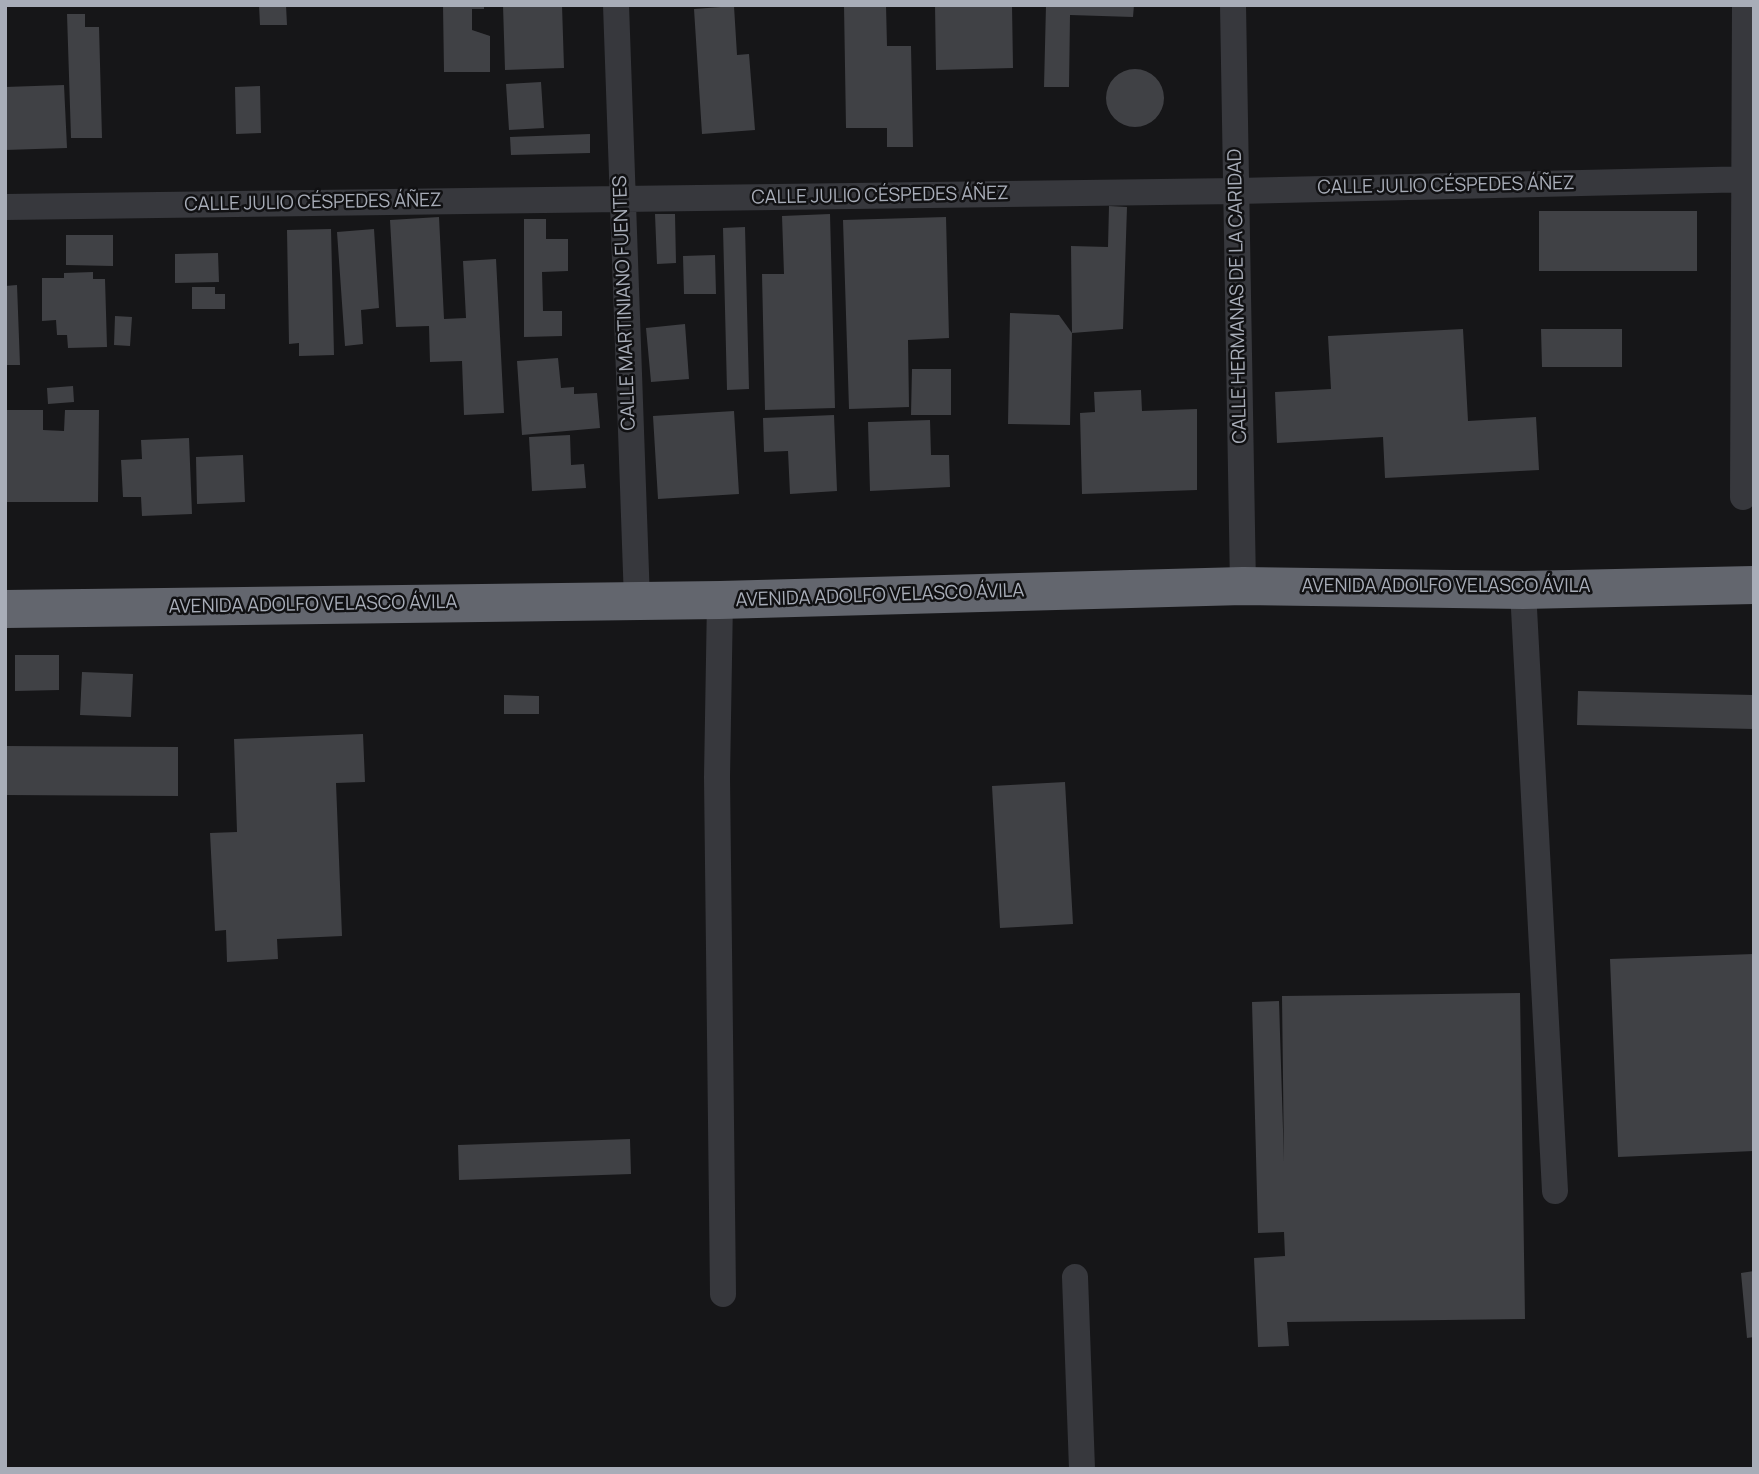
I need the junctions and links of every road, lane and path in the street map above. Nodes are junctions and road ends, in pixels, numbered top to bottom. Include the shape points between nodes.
1 (616, 5) edge
2 (1233, 5) edge
3 (1745, 5) edge
4 (1749, 179) edge
5 (1237, 191) junction
6 (621, 200) junction
7 (5, 207) edge
8 (1743, 497) dead end
9 (1754, 585) edge
10 (1243, 586) junction
11 (1523, 590) junction
12 (720, 600) junction
13 (637, 601) junction
14 (5, 609) edge
15 (1555, 1191) dead end
16 (1075, 1277) dead end
17 (723, 1294) dead end
18 (1082, 1469) edge

1 - 6 street, CALLE MARTINIANO FUENTES
2 - 5 street, CALLE HERMANAS DE LA CARIDAD
3 - 4 street
4 - 5 street, CALLE JULIO CÉSPEDES ÁÑEZ
4 - 8 street
5 - 6 street, CALLE JULIO CÉSPEDES ÁÑEZ
5 - 10 street, CALLE HERMANAS DE LA CARIDAD
6 - 7 street, CALLE JULIO CÉSPEDES ÁÑEZ
6 - 13 street, CALLE MARTINIANO FUENTES
9 - 11 highway, AVENIDA ADOLFO VELASCO ÁVILA
10 - 11 highway, AVENIDA ADOLFO VELASCO ÁVILA
10 - 12 highway, AVENIDA ADOLFO VELASCO ÁVILA
11 - 15 street
12 - 13 highway, AVENIDA ADOLFO VELASCO ÁVILA
12 - 17 street via 717,804
13 - 14 highway, AVENIDA ADOLFO VELASCO ÁVILA
16 - 18 street

